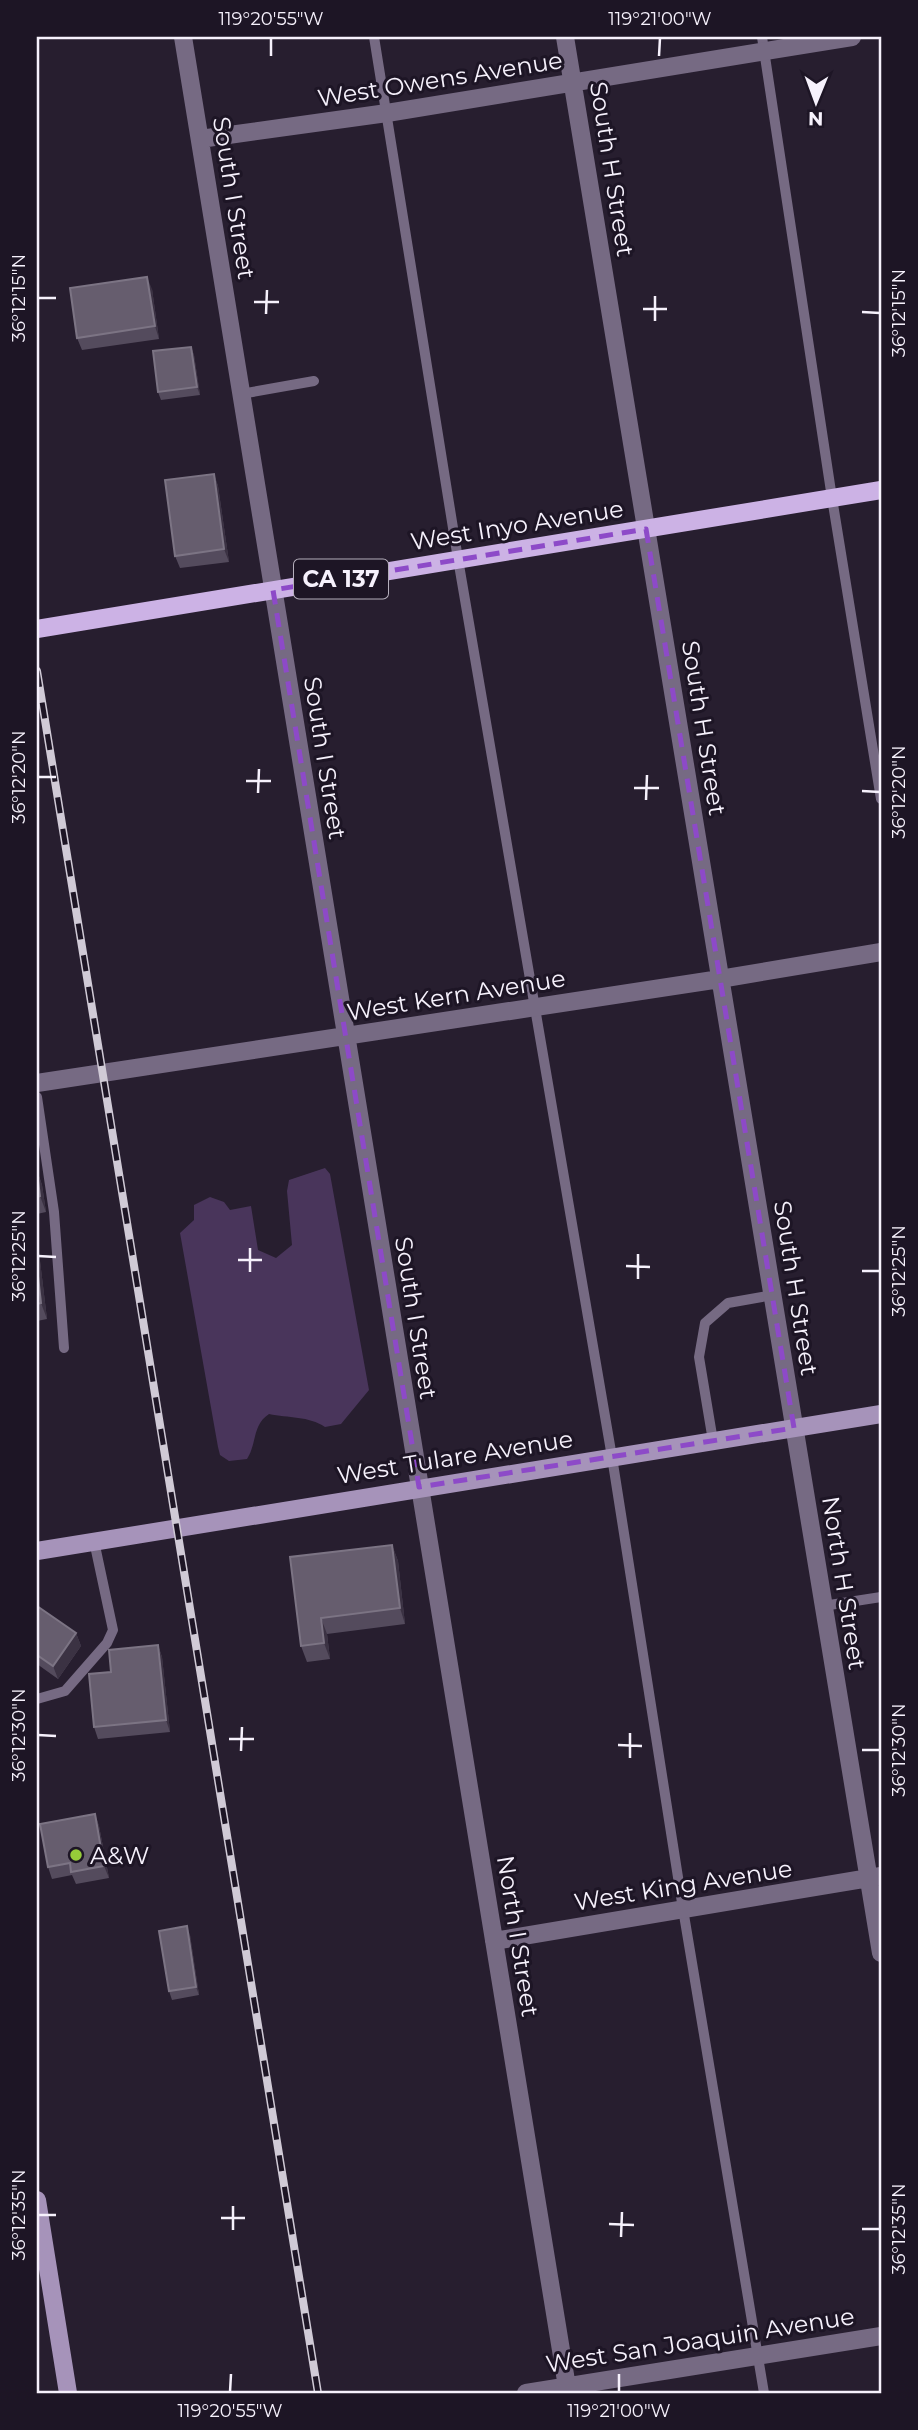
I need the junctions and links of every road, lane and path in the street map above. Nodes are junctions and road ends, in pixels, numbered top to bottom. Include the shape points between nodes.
1 (183, 37) edge
2 (374, 37) edge
3 (565, 37) edge
4 (852, 37) edge
5 (763, 44) edge
6 (573, 83) junction
7 (387, 113) junction
8 (200, 139) junction
9 (314, 381) dead end
10 (241, 394) junction
11 (881, 490) edge
12 (832, 498) junction
13 (646, 529) junction
14 (458, 559) junction
15 (273, 590) junction
16 (37, 629) edge
17 (881, 799) edge
18 (881, 952) edge
19 (720, 979) junction
20 (535, 1008) junction
21 (345, 1037) junction
22 (37, 1083) edge
23 (37, 1097) edge
24 (773, 1295) junction
25 (64, 1348) dead end
26 (881, 1414) edge
27 (794, 1428) junction
28 (713, 1441) junction
29 (612, 1457) junction
30 (419, 1487) junction
31 (94, 1541) junction
32 (37, 1551) edge
33 (881, 1597) edge
34 (823, 1606) junction
35 (37, 1699) edge
36 (875, 1877) edge
37 (683, 1909) junction
38 (494, 1941) junction
39 (881, 1953) edge
40 (37, 2200) edge
41 (42, 2269) edge
42 (881, 2336) edge
43 (758, 2355) junction
44 (567, 2390) edge
45 (68, 2393) edge
46 (526, 2393) edge
47 (764, 2393) edge

1 - 8 street, South I Street
2 - 7 lane
3 - 6 street, South H Street
4 - 5 street, West Owens Avenue
5 - 6 street, West Owens Avenue
5 - 12 lane
6 - 7 street, West Owens Avenue
6 - 13 street, South H Street
7 - 8 street, West Owens Avenue
7 - 14 lane
8 - 10 street, South I Street
9 - 10 lane
10 - 15 street, South I Street
11 - 12 main road, West Inyo Avenue / CA 137
12 - 13 main road, West Inyo Avenue / CA 137
12 - 17 lane
13 - 14 main road, West Inyo Avenue / CA 137
13 - 19 street, South H Street
14 - 15 main road, West Inyo Avenue / CA 137
14 - 20 lane
15 - 16 main road, West Inyo Avenue / CA 137
15 - 21 street, South I Street
18 - 19 street, West Kern Avenue
19 - 20 street, West Kern Avenue
19 - 24 street, South H Street
20 - 21 street, West Kern Avenue
20 - 29 lane
21 - 22 street, West Kern Avenue
21 - 30 street, South I Street
23 - 25 lane via 54,1212
24 - 27 street, South H Street
24 - 28 lane via 728,1303 705,1323 699,1357
26 - 27 main road, West Tulare Avenue
27 - 28 main road, West Tulare Avenue
27 - 34 street, North H Street
28 - 29 main road, West Tulare Avenue
29 - 30 main road, West Tulare Avenue
29 - 37 lane
30 - 31 main road, West Tulare Avenue
30 - 38 street, North I Street
31 - 32 main road, West Tulare Avenue
31 - 35 lane via 113,1630 65,1691
33 - 34 lane
34 - 36 street, North H Street
36 - 37 street, West King Avenue
36 - 39 street, North H Street
37 - 38 street, West King Avenue
37 - 43 lane
38 - 44 street, North I Street
40 - 41 main road
41 - 45 main road
42 - 43 street, West San Joaquin Avenue
43 - 44 street, West San Joaquin Avenue
43 - 47 lane
44 - 46 street, West San Joaquin Avenue

